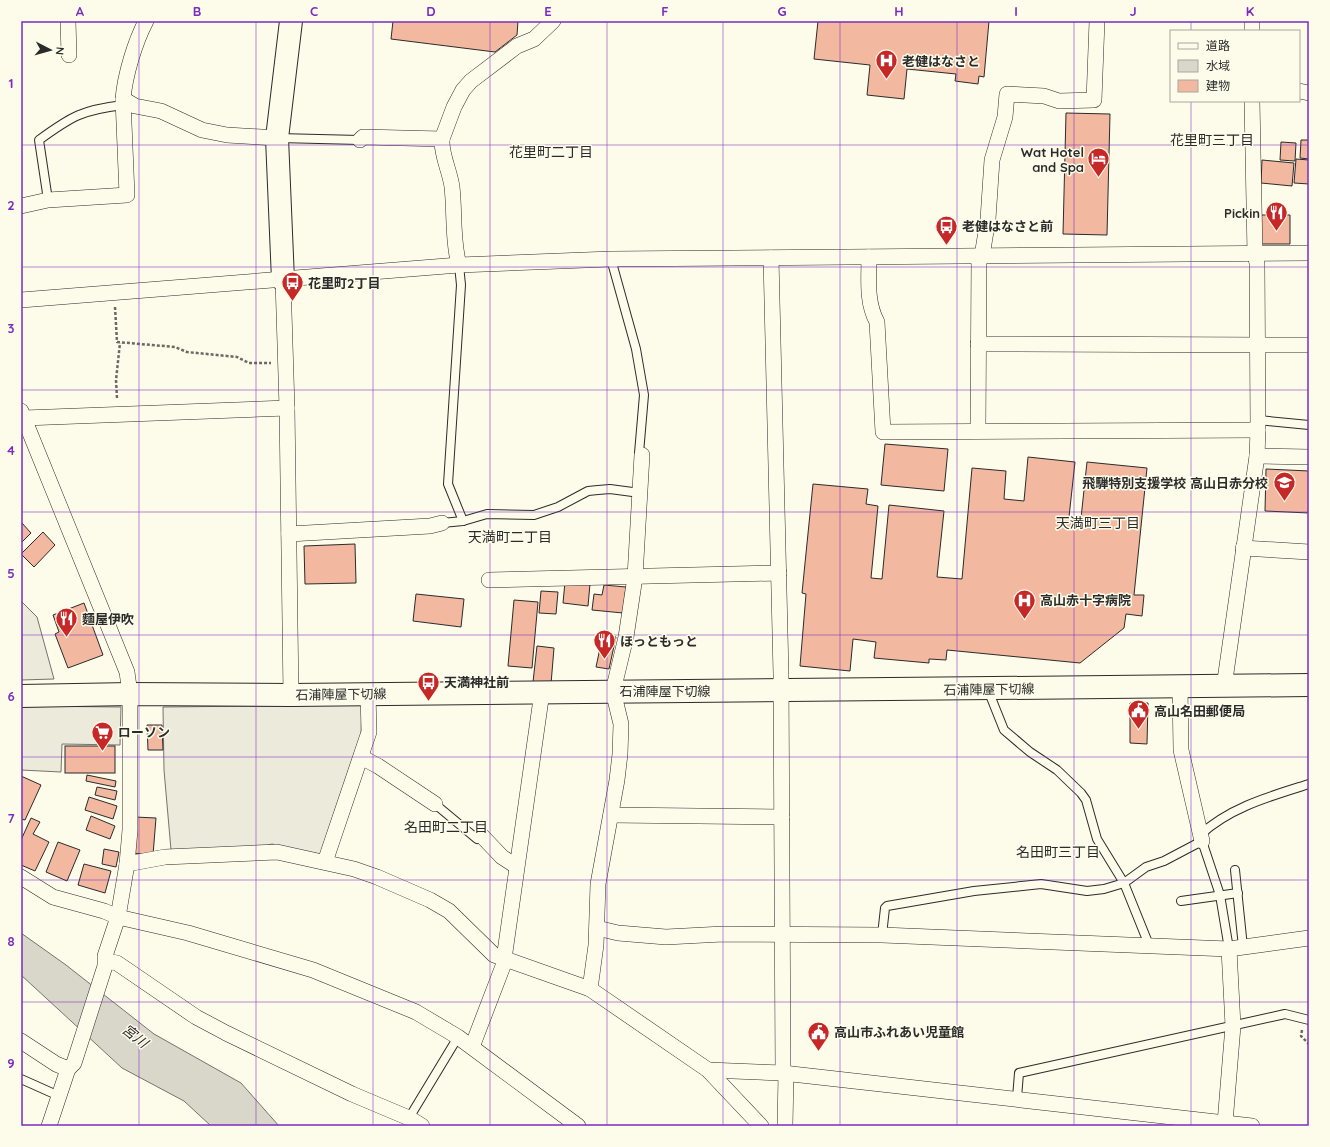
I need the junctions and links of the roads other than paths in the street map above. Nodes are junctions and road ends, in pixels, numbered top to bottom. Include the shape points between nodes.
1 (68, 21) edge
2 (291, 21) edge
3 (553, 21) edge
4 (1097, 21) edge
5 (140, 24) edge
6 (69, 55) dead end
7 (123, 102) junction
8 (1252, 102) edge
9 (277, 138) junction
10 (442, 139) junction
11 (360, 140) joint
12 (48, 200) junction
13 (21, 206) edge
14 (1309, 253) edge
15 (1255, 254) junction
16 (980, 256) junction
17 (869, 257) junction
18 (771, 258) junction
19 (611, 259) junction
20 (459, 265) junction
21 (283, 280) junction
22 (21, 300) edge
23 (978, 344) junction
24 (1257, 345) junction
25 (1309, 345) edge
26 (287, 408) junction
27 (23, 414) edge
28 (1258, 425) junction
29 (1309, 425) edge
30 (978, 431) junction
31 (642, 455) joint
32 (1257, 456) junction
33 (1309, 457) edge
34 (640, 493) junction
35 (464, 521) junction
36 (442, 523) joint
37 (289, 534) junction
38 (1243, 548) junction
39 (1309, 552) edge
40 (779, 573) junction
41 (635, 577) junction
42 (490, 580) dead end
43 (1309, 685) edge
44 (1180, 687) junction
45 (1224, 687) junction
46 (987, 689) junction
47 (781, 691) junction
48 (542, 692) junction
49 (613, 692) junction
50 (130, 694) junction
51 (368, 694) junction
52 (292, 695) junction
53 (21, 696) edge
54 (361, 757) junction
55 (1309, 784) edge
56 (435, 804) joint
57 (611, 815) junction
58 (782, 817) junction
59 (481, 835) joint
60 (1201, 838) junction
61 (325, 862) junction
62 (127, 864) junction
63 (516, 866) junction
64 (1236, 870) dead end
65 (21, 877) edge
66 (1124, 883) junction
67 (1238, 893) junction
68 (1220, 895) junction
69 (1181, 901) dead end
70 (118, 917) junction
71 (597, 928) junction
72 (783, 933) junction
73 (882, 935) junction
74 (1309, 938) edge
75 (1149, 946) junction
76 (1236, 948) junction
77 (504, 958) junction
78 (106, 963) junction
79 (590, 989) junction
80 (1309, 1020) edge
81 (1233, 1026) junction
82 (458, 1037) junction
83 (21, 1042) edge
84 (472, 1047) junction
85 (71, 1066) junction
86 (708, 1070) junction
87 (785, 1073) junction
88 (21, 1078) edge
89 (59, 1096) junction
90 (1016, 1098) junction
91 (416, 1122) edge
92 (1221, 1124) edge
93 (50, 1126) edge
94 (578, 1126) edge
95 (761, 1126) edge
96 (785, 1126) edge
97 (1252, 1126) edge

1 - 6 street
2 - 9 main road
3 - 10 street via 534,40 517,46 471,81 454,107
4 - 16 street via 1094,100 1059,101 1044,96 1007,94 1005,117 992,160 988,219
5 - 7 street via 124,88
7 - 9 street via 161,111 202,130 227,135
7 - 12 lane via 80,113 39,140
7 - 12 street via 127,195
8 - 15 street
9 - 11 lane
9 - 21 main road
10 - 11 street via 363,137
10 - 20 street via 441,146 452,187
12 - 13 street
14 - 15 street
15 - 16 street
15 - 24 street
16 - 17 street
16 - 23 street
17 - 18 street
17 - 30 street via 869,293 877,322 883,432
18 - 19 street
18 - 40 street
19 - 20 street
19 - 31 lane via 636,349 644,395 639,452
20 - 21 street
20 - 35 lane via 461,285 448,484
21 - 22 street
21 - 26 street
23 - 24 street
23 - 30 street
24 - 25 street
24 - 28 street
26 - 27 street via 117,415
26 - 37 street
27 - 50 street via 127,672
28 - 29 lane
28 - 30 street
28 - 32 street
31 - 34 street
32 - 33 street
32 - 38 street
34 - 35 lane via 610,489 588,491 542,514 487,514
34 - 41 street
35 - 36 lane
36 - 37 street via 430,526
37 - 52 street
38 - 39 street
38 - 45 street
40 - 41 street
40 - 47 street
41 - 42 street
41 - 49 street via 626,637
43 - 45 main road, 石浦陣屋下切線
44 - 45 main road, 石浦陣屋下切線
44 - 46 main road, 石浦陣屋下切線
44 - 60 street via 1181,750
46 - 47 main road, 石浦陣屋下切線
46 - 66 lane via 1004,730 1057,770 1081,792 1086,800 1097,839
47 - 49 main road, 石浦陣屋下切線
47 - 58 street
48 - 49 main road, 石浦陣屋下切線
48 - 51 main road, 石浦陣屋下切線
48 - 63 street
49 - 57 street via 621,724 620,754
50 - 52 main road, 石浦陣屋下切線
50 - 53 main road, 石浦陣屋下切線
50 - 62 street via 130,830
51 - 52 main road, 石浦陣屋下切線
51 - 54 street via 369,732
54 - 56 street
54 - 61 street
55 - 60 lane via 1253,802 1211,825
56 - 59 lane via 477,839
57 - 58 street
57 - 71 street via 598,884
58 - 72 street
59 - 63 street via 502,857
60 - 66 lane via 1164,861 1146,867
60 - 68 lane
61 - 62 street via 277,852 165,857
61 - 77 street via 377,877 430,900 460,921 494,955
62 - 70 street
63 - 77 street
64 - 67 lane
65 - 70 street via 53,897
66 - 73 lane via 1087,891 1041,884 974,891 887,906
66 - 75 lane
67 - 68 lane
67 - 76 lane
68 - 69 lane
68 - 76 lane
70 - 78 street via 105,956
70 - 82 street via 188,933 313,970 416,1012
71 - 72 street via 618,933 666,937
71 - 79 street
72 - 73 street
72 - 87 street
73 - 75 street
74 - 76 street
75 - 76 street
76 - 81 street
77 - 79 street
77 - 84 street
78 - 85 street
78 - 91 street via 117,963 196,1017 226,1034
79 - 86 street
80 - 81 lane via 1285,1014
81 - 90 lane via 1019,1073
81 - 92 street
82 - 84 street
82 - 91 lane
83 - 85 street via 56,1064
84 - 94 street
85 - 89 street
86 - 87 street
86 - 95 street
87 - 90 street
87 - 96 street
88 - 89 lane
89 - 93 street
90 - 92 street
92 - 97 street

